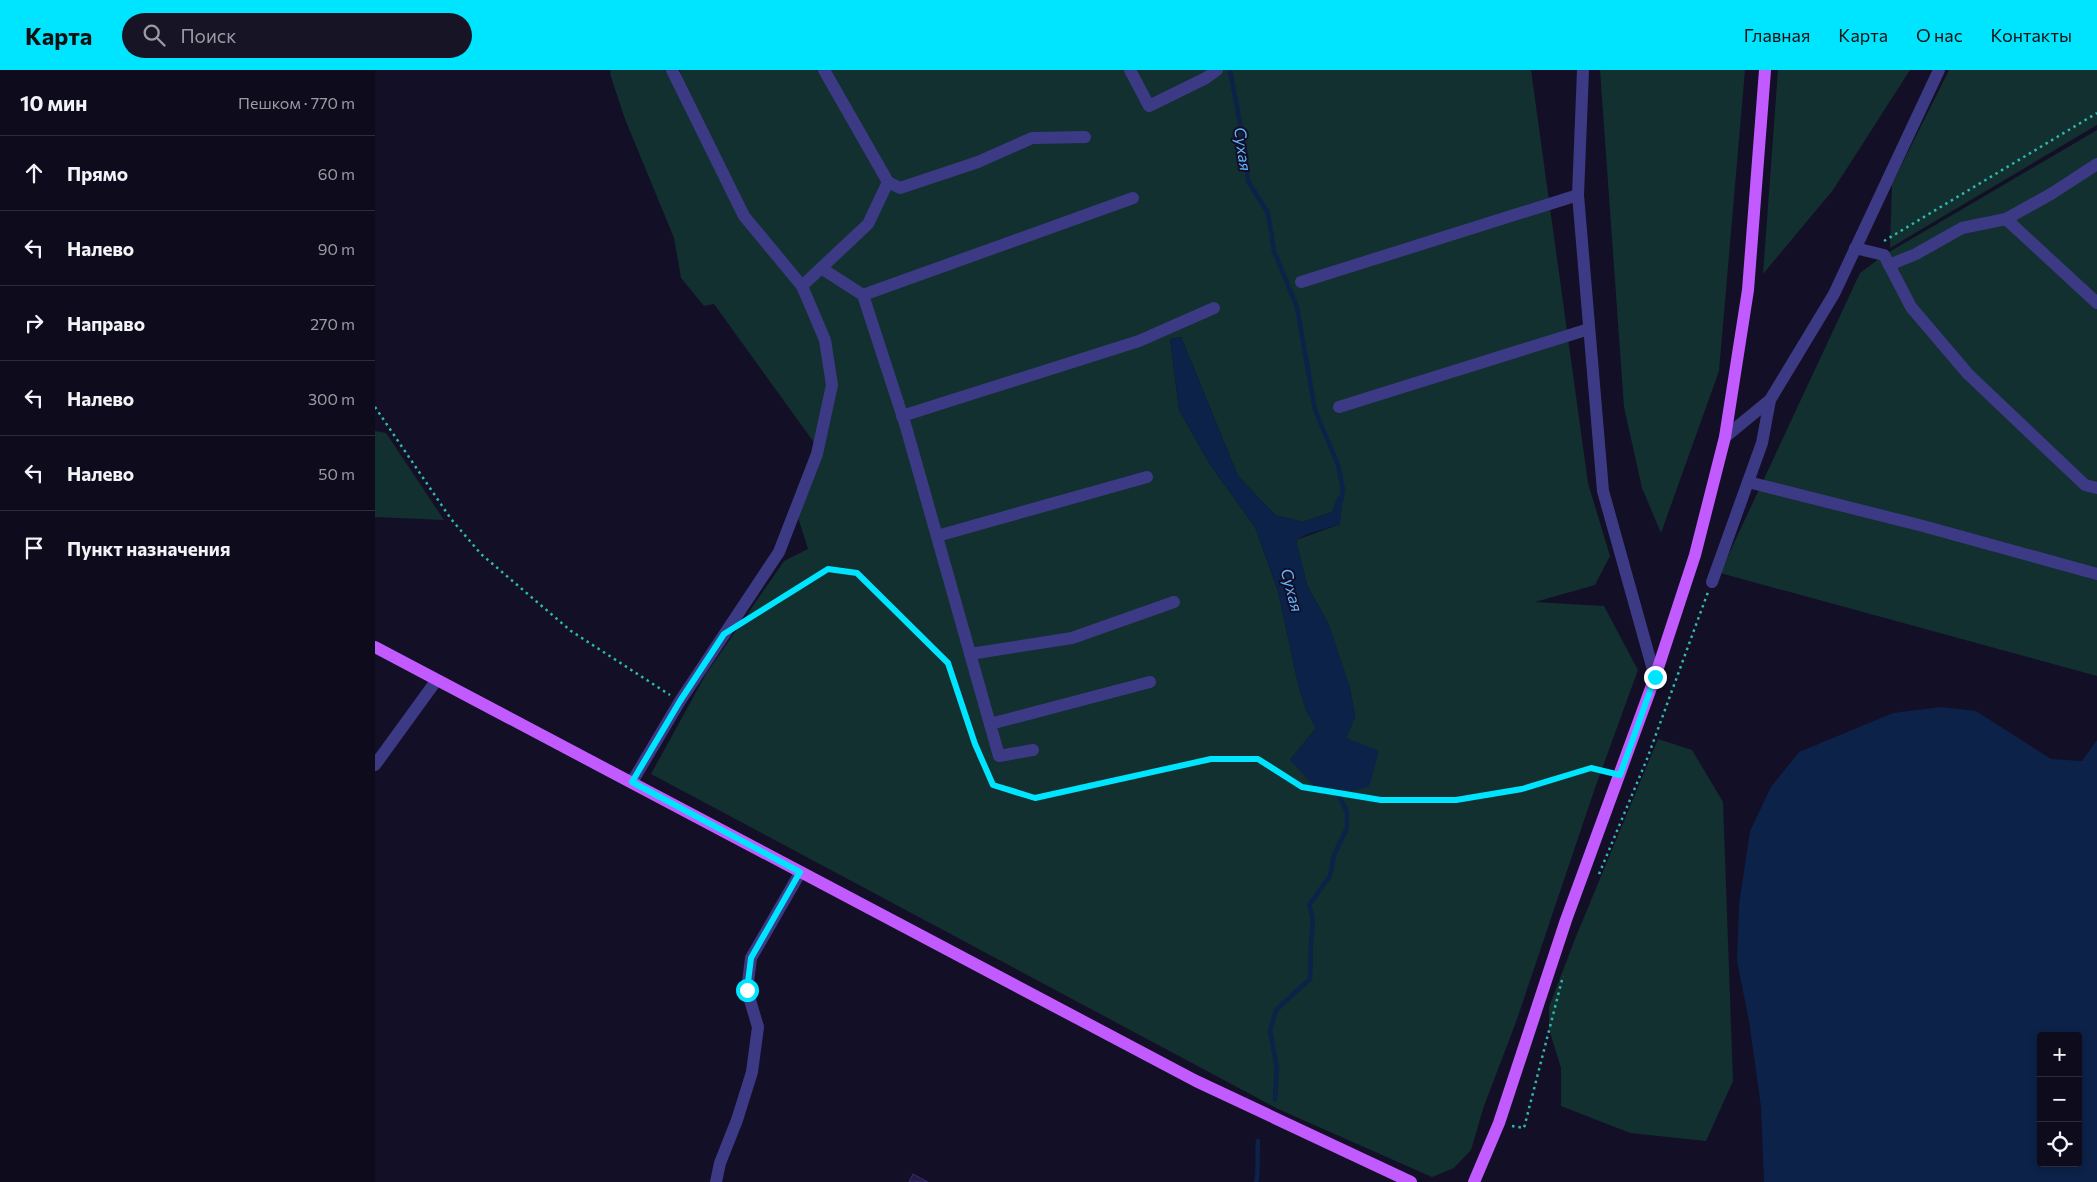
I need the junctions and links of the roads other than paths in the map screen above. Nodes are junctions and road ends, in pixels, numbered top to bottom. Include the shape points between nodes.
1 (672, 70) edge
2 (824, 70) edge
3 (1130, 70) edge
4 (1217, 70) edge
5 (1583, 70) edge
6 (1765, 70) edge
7 (1939, 70) edge
8 (1085, 137) dead end
9 (2097, 164) edge
10 (888, 182) junction
11 (1578, 195) junction
12 (1133, 198) dead end
13 (2006, 219) junction
14 (1861, 250) junction
15 (1889, 265) junction
16 (821, 268) junction
17 (1301, 282) dead end
18 (802, 286) junction
19 (863, 295) junction
20 (2097, 303) edge
21 (1214, 308) dead end
22 (1589, 329) junction
23 (1770, 400) junction
24 (1339, 407) dead end
25 (902, 416) junction
26 (1725, 437) junction
27 (1147, 477) dead end
28 (1748, 482) junction
29 (2097, 488) edge
30 (937, 536) junction
31 (2097, 574) edge
32 (1712, 582) road end
33 (1174, 602) dead end
34 (375, 647) edge
35 (970, 654) junction
36 (1655, 677) junction
37 (437, 681) junction
38 (1150, 682) dead end
39 (990, 724) junction
40 (1033, 750) dead end
41 (375, 765) edge
42 (632, 782) junction
43 (800, 872) junction
44 (716, 1182) edge
45 (1411, 1182) edge
46 (1474, 1182) edge

1 - 18 street via 744,216
2 - 10 street
3 - 4 street via 1149,106
5 - 11 street
6 - 26 main road via 1748,290
7 - 14 street
8 - 10 street via 1032,138 978,162 900,188
9 - 13 street
10 - 16 street via 868,224
11 - 17 street
11 - 22 street
12 - 19 street
13 - 15 street via 1962,228
13 - 20 street
14 - 15 street via 1884,255
14 - 23 street
15 - 29 street via 1911,307 1968,374 2085,485
16 - 18 street
16 - 19 street
18 - 42 street via 825,340 832,385 817,454 779,552 680,701
19 - 25 street
21 - 25 street via 1139,340
22 - 24 street
22 - 36 street via 1603,491
23 - 26 street
23 - 28 street via 1762,443
25 - 30 street
26 - 36 main road via 1695,555
27 - 30 street
28 - 31 street
28 - 32 street
30 - 35 street
33 - 35 street via 1072,638
34 - 37 main road
35 - 39 street
36 - 46 main road via 1565,920 1499,1123
37 - 41 street
37 - 42 main road
38 - 39 street
39 - 40 street via 999,756
42 - 43 main road
43 - 44 street via 751,958 747,990 758,1027 752,1072
43 - 45 main road via 1196,1081

